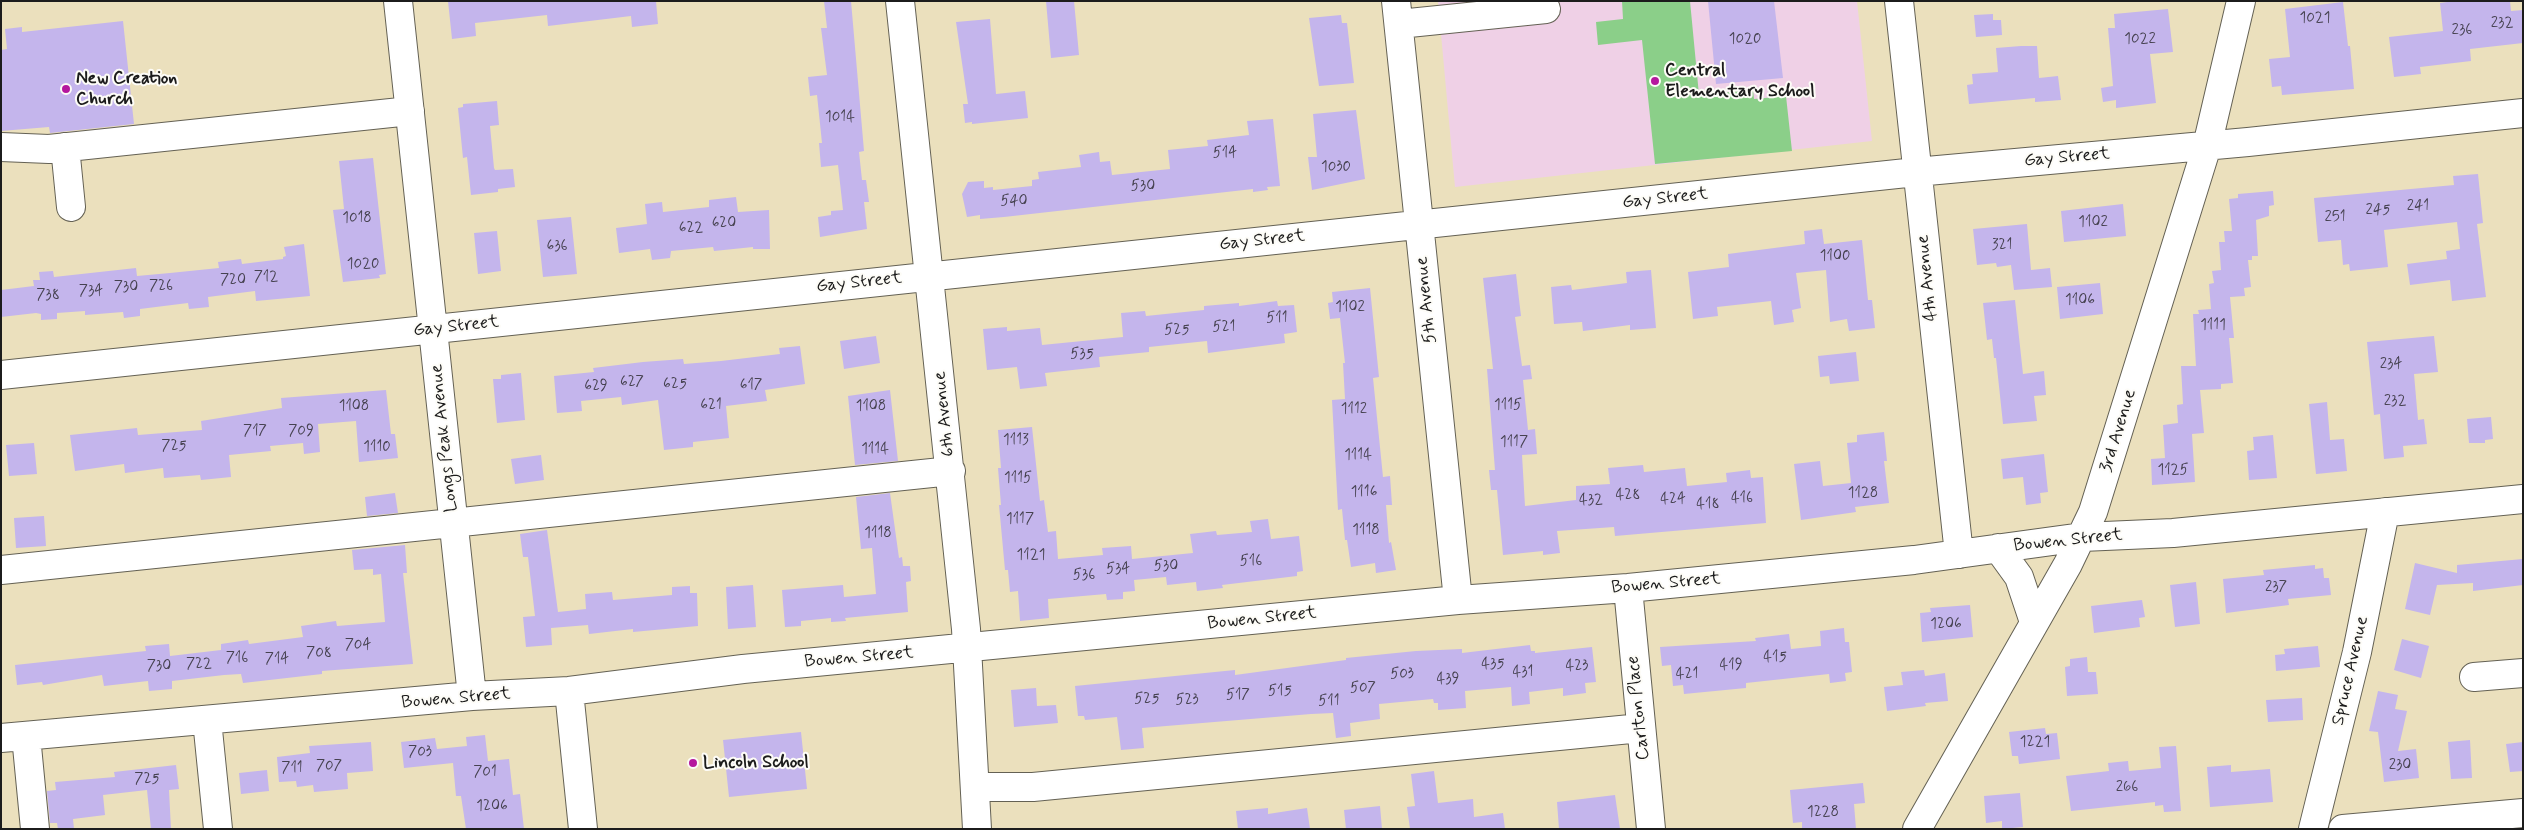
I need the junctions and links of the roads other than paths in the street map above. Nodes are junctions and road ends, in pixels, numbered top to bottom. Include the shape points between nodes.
1 (398, 1) edge
2 (900, 1) edge
3 (1899, 1) edge
4 (2241, 1) edge
5 (1546, 9) dead end
6 (1398, 13) edge
7 (410, 111) junction
8 (2523, 113) edge
9 (2207, 146) junction
10 (1, 147) edge
11 (65, 147) junction
12 (1916, 172) junction
13 (71, 207) dead end
14 (1420, 225) junction
15 (930, 276) junction
16 (434, 329) junction
17 (1, 375) edge
18 (951, 471) junction
19 (2523, 499) edge
20 (2385, 512) junction
21 (454, 522) junction
22 (2082, 537) junction
23 (1998, 548) junction
24 (1959, 554) junction
25 (1, 570) edge
26 (1628, 588) junction
27 (1458, 600) junction
28 (2034, 622) junction
29 (968, 648) junction
30 (2523, 673) edge
31 (2474, 678) dead end
32 (569, 690) junction
33 (472, 696) junction
34 (207, 720) junction
35 (1641, 728) junction
36 (14, 737) edge
37 (974, 787) junction
38 (2523, 813) edge
39 (35, 829) edge
40 (218, 829) edge
41 (583, 829) edge
42 (977, 829) edge
43 (1651, 829) edge
44 (1917, 829) edge
45 (2313, 829) edge
46 (2343, 829) edge

1 - 7 street, Longs Peak Avenue
2 - 15 street, 6th Avenue
3 - 12 street, 4th Avenue
4 - 9 street, 3rd Avenue
5 - 6 street
6 - 14 street, 5th Avenue
7 - 11 street
7 - 16 street, Longs Peak Avenue
8 - 9 street, Gay Street
9 - 12 street, Gay Street
9 - 22 street, 3rd Avenue via 2094,512
10 - 11 street
11 - 13 street
12 - 14 street, Gay Street
12 - 24 street, 4th Avenue
14 - 15 street, Gay Street
14 - 27 street, 5th Avenue
15 - 16 street, Gay Street
15 - 18 street, 6th Avenue
16 - 17 street, Gay Street
16 - 21 street, Longs Peak Avenue
18 - 21 street
18 - 29 street, 6th Avenue
19 - 20 street, Bowen Street
20 - 22 street, Bowen Street via 2173,533
20 - 45 street, Spruce Avenue via 2357,652
21 - 25 street
21 - 33 street, Longs Peak Avenue
22 - 23 street, Bowen Street
22 - 28 street, 3rd Avenue
23 - 24 street, Bowen Street
23 - 28 street via 2019,577
24 - 26 street, Bowen Street
26 - 27 street, Bowen Street
26 - 35 street, Carlton Place
27 - 29 street, Bowen Street
28 - 44 street, 3rd Avenue
29 - 32 street, Bowen Street via 743,668
29 - 37 street, 6th Avenue
30 - 31 street
32 - 33 street, Bowen Street
32 - 41 street
33 - 34 street, Bowen Street
34 - 36 street, Bowen Street
34 - 40 street
35 - 37 street via 1033,787
35 - 43 street, Carlton Place
36 - 39 street
37 - 42 street, 6th Avenue
38 - 46 street

